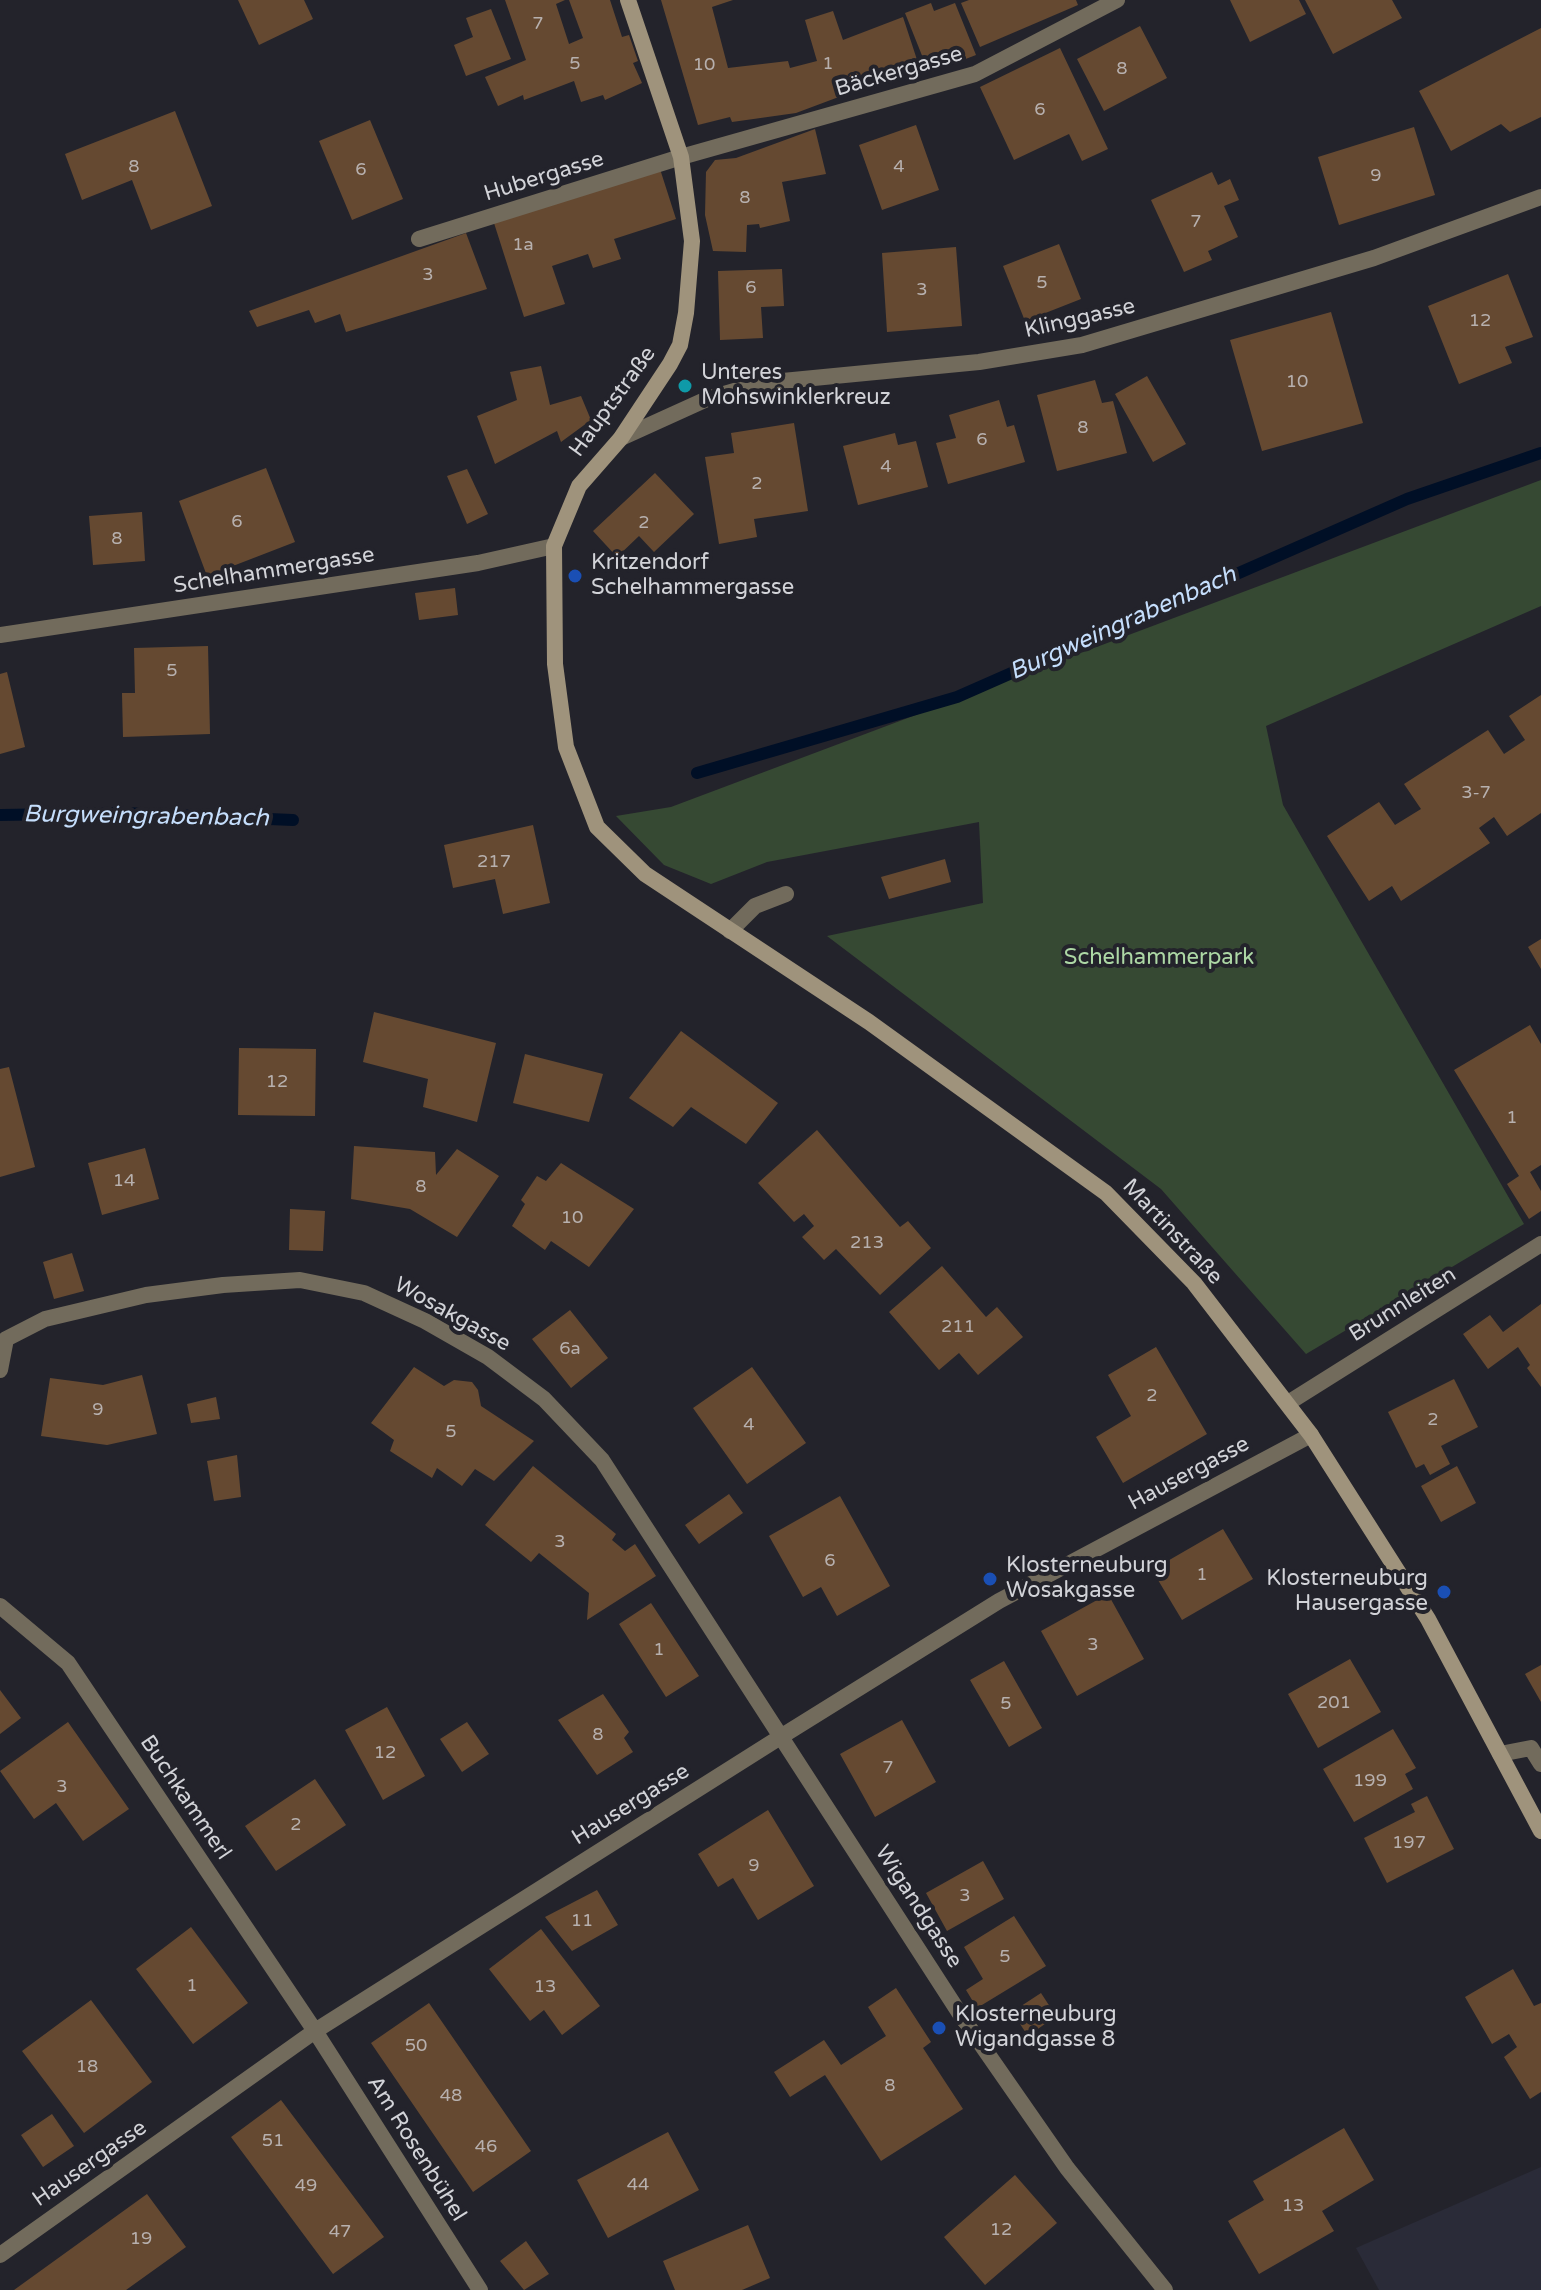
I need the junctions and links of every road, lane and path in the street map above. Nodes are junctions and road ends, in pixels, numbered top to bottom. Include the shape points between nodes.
1 (628, 0) edge
2 (1117, 0) edge
3 (681, 157) junction
4 (1541, 197) edge
5 (419, 239) dead end
6 (621, 438) junction
7 (554, 546) junction
8 (0, 635) edge
9 (597, 827) joint
10 (786, 894) dead end
11 (730, 931) junction
12 (1541, 1244) edge
13 (0, 1370) edge
14 (1288, 1403) junction
15 (1311, 1435) junction
16 (0, 1606) edge
17 (782, 1736) junction
18 (1500, 1754) junction
19 (1541, 1764) edge
20 (1541, 1831) edge
21 (315, 2031) junction
22 (0, 2255) edge
23 (480, 2290) edge
24 (1165, 2290) edge

1 - 3 main road, Hauptstraße
2 - 3 street, Bäckergasse via 975,74
3 - 5 street, Hubergasse
3 - 6 main road, Hauptstraße via 692,241 680,345
4 - 6 street, Klinggasse via 1374,258 1082,345 979,362 762,383 707,399
6 - 7 main road, Hauptstraße via 579,486
7 - 8 street, Schelhammergasse via 478,563
7 - 9 main road, Hauptstraße via 555,664 566,747
9 - 11 main road, Martinstraße via 645,874
10 - 11 street via 755,906
11 - 14 main road, Martinstraße via 869,1022 1106,1193 1194,1283
12 - 14 street, Brunnleiten
13 - 17 street, Wosakgasse via 6,1339 45,1319 146,1295 300,1280 364,1293 401,1309 511,1374 544,1399 602,1460
14 - 15 main road, Martinstraße
15 - 17 street, Hausergasse via 999,1601
15 - 18 main road, Martinstraße via 1428,1619
16 - 21 street, Buchkammerl via 68,1663
17 - 21 street, Hausergasse
17 - 24 street, Wigandgasse via 969,2027 1067,2168
18 - 19 street via 1531,1748
18 - 20 main road, Martinstraße
21 - 22 street, Hausergasse
21 - 23 street, Am Rosenbühel

